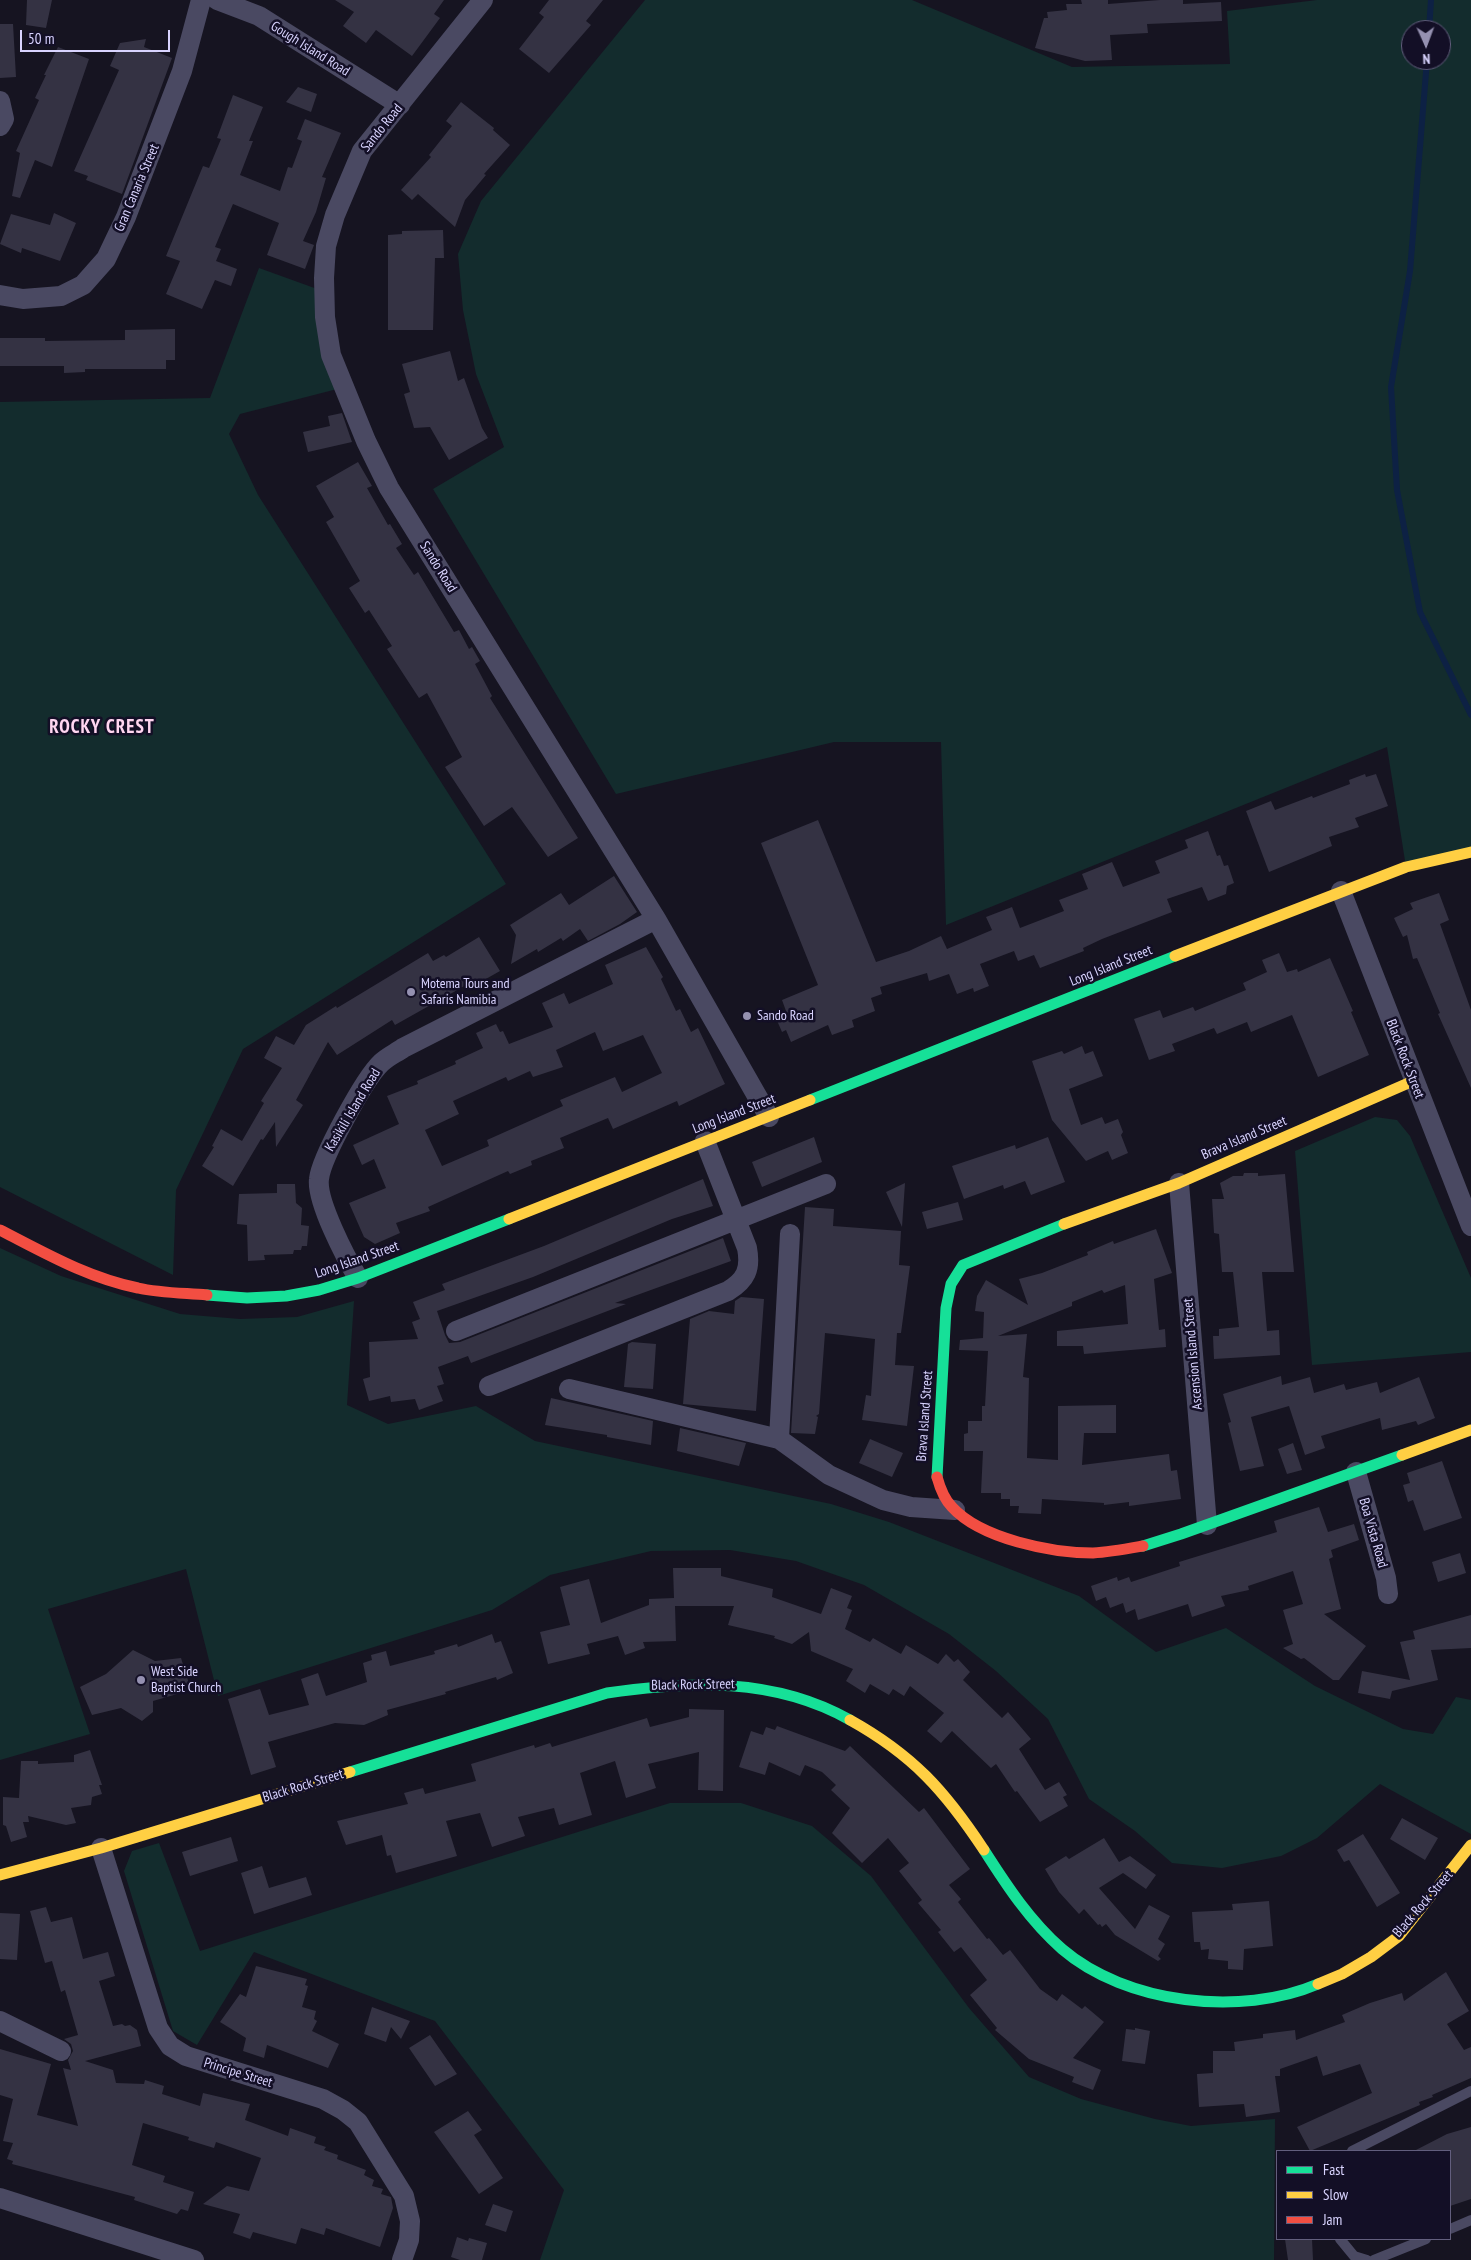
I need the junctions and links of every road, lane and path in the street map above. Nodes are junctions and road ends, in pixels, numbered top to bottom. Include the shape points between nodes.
1 (201, 0) edge
2 (217, 0) edge
3 (483, 0) edge
4 (0, 101) edge
5 (400, 106) junction
6 (0, 126) edge
7 (0, 295) edge
8 (1471, 852) edge
9 (1341, 891) junction
10 (656, 919) junction
11 (1413, 1081) junction
12 (769, 1117) junction
13 (706, 1141) junction
14 (1179, 1183) junction
15 (826, 1184) dead end
16 (735, 1218) junction
17 (1471, 1226) edge
18 (0, 1230) edge
19 (790, 1234) dead end
20 (358, 1278) junction
21 (456, 1331) dead end
22 (489, 1386) dead end
23 (569, 1389) dead end
24 (1471, 1430) edge
25 (779, 1439) junction
26 (1356, 1472) junction
27 (955, 1510) junction
28 (1207, 1525) junction
29 (1388, 1594) dead end
30 (102, 1848) junction
31 (1469, 1852) edge
32 (0, 1875) edge
33 (0, 2022) edge
34 (61, 2051) dead end
35 (1471, 2091) edge
36 (1354, 2150) edge
37 (0, 2198) edge
38 (1471, 2220) edge
39 (1451, 2229) edge
40 (1341, 2240) edge
41 (1424, 2240) edge
42 (194, 2260) edge
43 (402, 2260) edge
44 (1367, 2260) edge
45 (1374, 2260) edge

1 - 7 street, Gran Canaria Street via 176,88 126,217 106,259 83,285 61,296 23,298
2 - 5 street, Gough Island Road via 258,16
3 - 5 street, Sando Road
4 - 6 street via 4,119
5 - 10 street, Sando Road via 362,151 335,215 326,246 324,278 331,355 389,488
8 - 9 street, Long Island Street via 1406,867
9 - 11 street, Black Rock Street
9 - 12 street, Long Island Street
10 - 12 street, Sando Road
10 - 20 street, Kasikili Island Road via 403,1048 382,1062 371,1075 326,1153 319,1180 320,1196 327,1214
11 - 14 street, Brava Island Street
11 - 17 street, Black Rock Street
12 - 13 street, Long Island Street
13 - 16 street
13 - 20 street, Long Island Street
14 - 27 street, Brava Island Street via 1066,1223 963,1265 951,1284 946,1308 936,1474 941,1491
14 - 28 street, Ascension Island Street
15 - 16 street
16 - 21 street
16 - 22 street via 749,1261 747,1275 739,1284
18 - 20 street, Long Island Street via 78,1270 140,1289 247,1298 286,1296
19 - 25 street
23 - 25 street
24 - 26 street, Brava Island Street
25 - 27 street via 829,1476 883,1500 911,1507
26 - 28 street, Brava Island Street
26 - 29 street, Boa Vista Road
27 - 28 street, Brava Island Street via 974,1524 1002,1536 1045,1549 1079,1553 1110,1552
30 - 31 street, Black Rock Street via 607,1693 685,1683 732,1683 774,1690 826,1708 869,1730 914,1762 943,1792 1050,1939 1075,1961 1104,1976 1162,1996 1204,2003 1247,2002 1286,1996 1330,1980 1365,1961 1400,1934
30 - 32 street, Black Rock Street
30 - 43 street, Principe Street via 158,2028 170,2046 186,2056 323,2099 358,2122 404,2196 410,2221 409,2240
33 - 34 street
35 - 36 lane
37 - 42 street
38 - 39 lane
40 - 44 lane via 1354,2256
41 - 45 lane

